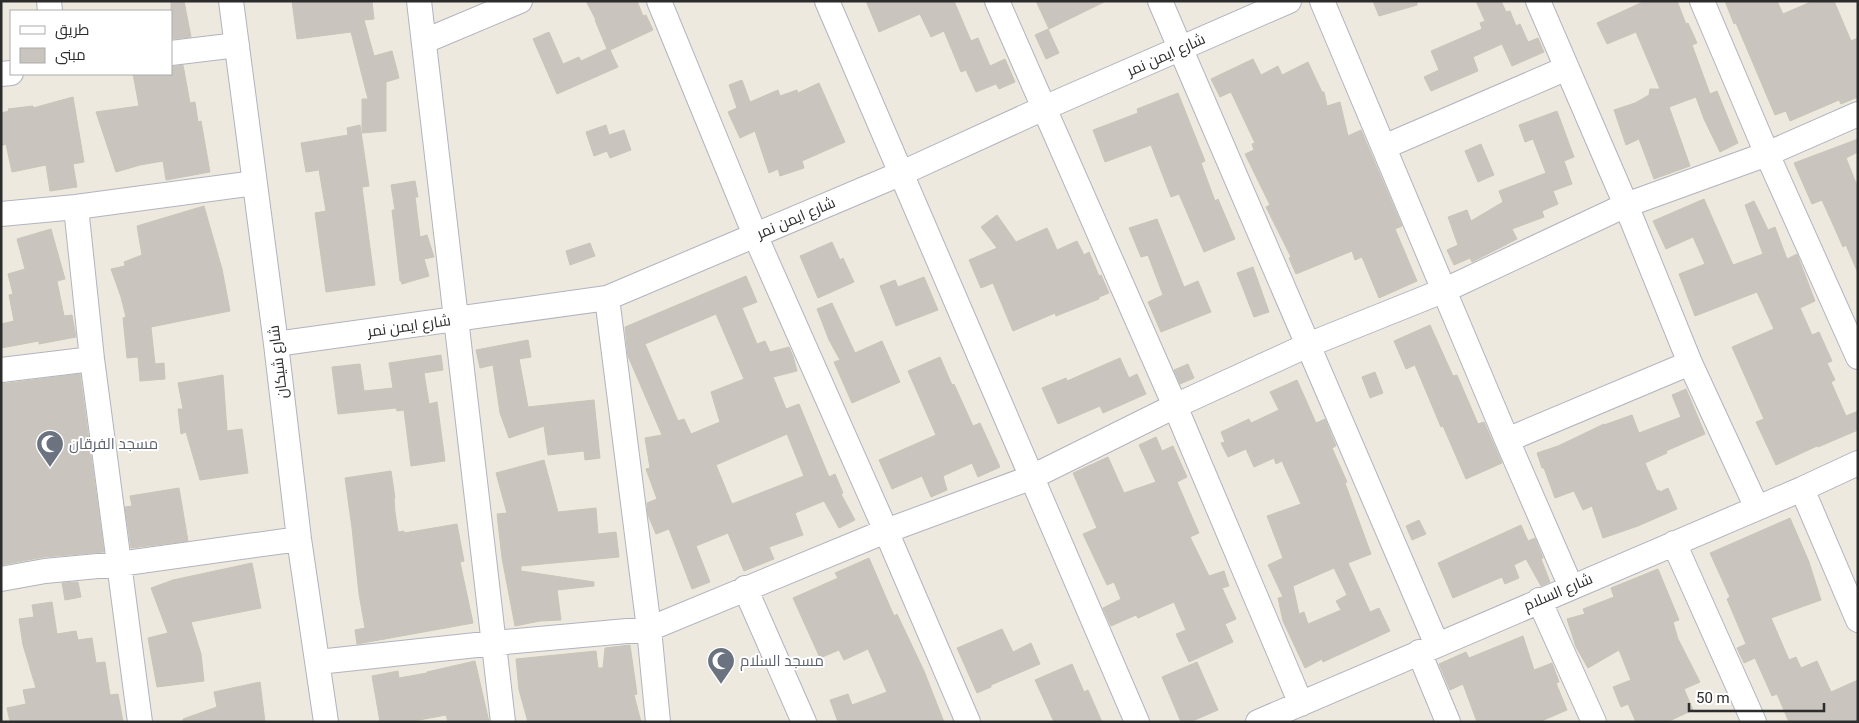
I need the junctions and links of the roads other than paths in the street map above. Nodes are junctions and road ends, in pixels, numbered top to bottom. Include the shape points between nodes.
1 (231, 1) edge
2 (419, 1) edge
3 (520, 1) edge
4 (659, 1) edge
5 (827, 1) edge
6 (997, 1) edge
7 (1160, 1) edge
8 (1289, 1) edge
9 (1322, 1) edge
10 (1538, 1) edge
11 (1702, 1) edge
12 (425, 41) junction
13 (236, 46) junction
14 (1181, 49) junction
15 (172, 53) edge
16 (1567, 68) junction
17 (1044, 108) junction
18 (1858, 114) edge
19 (1384, 147) junction
20 (1767, 154) junction
21 (902, 173) junction
22 (255, 183) junction
23 (1626, 205) junction
24 (76, 207) junction
25 (1, 214) edge
26 (755, 235) junction
27 (1445, 290) junction
28 (607, 298) junction
29 (457, 319) junction
30 (276, 344) junction
31 (1308, 344) junction
32 (1858, 356) edge
33 (92, 359) junction
34 (1690, 363) junction
35 (1, 370) edge
36 (1175, 406) junction
37 (1507, 440) junction
38 (1858, 463) edge
39 (1030, 478) junction
40 (1802, 489) junction
41 (1757, 508) junction
42 (886, 531) junction
43 (299, 539) junction
44 (1674, 543) junction
45 (119, 564) junction
46 (1, 579) edge
47 (1572, 587) junction
48 (745, 588) junction
49 (1539, 600) junction
50 (1858, 620) edge
51 (649, 629) junction
52 (495, 643) junction
53 (1428, 648) junction
54 (318, 662) junction
55 (1293, 712) edge
56 (140, 722) edge
57 (326, 722) edge
58 (503, 722) edge
59 (658, 722) edge
60 (804, 722) edge
61 (968, 722) edge
62 (1137, 722) edge
63 (1258, 722) edge
64 (1448, 722) edge
65 (1594, 722) edge
66 (1754, 722) edge

1 - 13 street, شارع شيكان
2 - 12 street
3 - 12 street
4 - 26 street
5 - 21 street
6 - 17 street
7 - 14 street
8 - 14 street, شارع ايمن نمر
9 - 19 street
10 - 16 street
11 - 20 street
12 - 29 street
13 - 15 street
13 - 22 street, شارع شيكان
14 - 17 street, شارع ايمن نمر
14 - 31 street
16 - 19 street
16 - 23 street
17 - 21 street, شارع ايمن نمر
17 - 36 street
18 - 20 street
19 - 27 street
20 - 23 street
20 - 32 street
21 - 26 street, شارع ايمن نمر
21 - 39 street
22 - 24 street
22 - 30 street, شارع شيكان
23 - 27 street
23 - 34 street
24 - 25 street
24 - 33 street
26 - 28 street, شارع ايمن نمر
26 - 42 street
27 - 31 street
27 - 37 street
28 - 29 street, شارع ايمن نمر
28 - 51 street
29 - 30 street, شارع ايمن نمر
29 - 52 street
30 - 43 street, شارع شيكان
31 - 36 street
31 - 53 street
33 - 35 street
33 - 45 street
34 - 37 street
34 - 41 street
36 - 39 street
36 - 55 street
37 - 47 street
38 - 40 street, شارع السلام
39 - 42 street
39 - 62 street
40 - 41 street, شارع السلام
40 - 50 street
41 - 44 street, شارع السلام
42 - 48 street
42 - 61 street
43 - 45 street
43 - 54 street, شارع شيكان
44 - 47 street, شارع السلام
44 - 66 street
45 - 46 street
45 - 56 street
47 - 49 street, شارع السلام
48 - 51 street
48 - 60 street
49 - 53 street, شارع السلام
49 - 65 street
51 - 52 street
51 - 59 street
52 - 54 street
52 - 58 street
53 - 55 street, شارع السلام
53 - 64 street
54 - 57 street, شارع شيكان
55 - 63 street, شارع السلام

